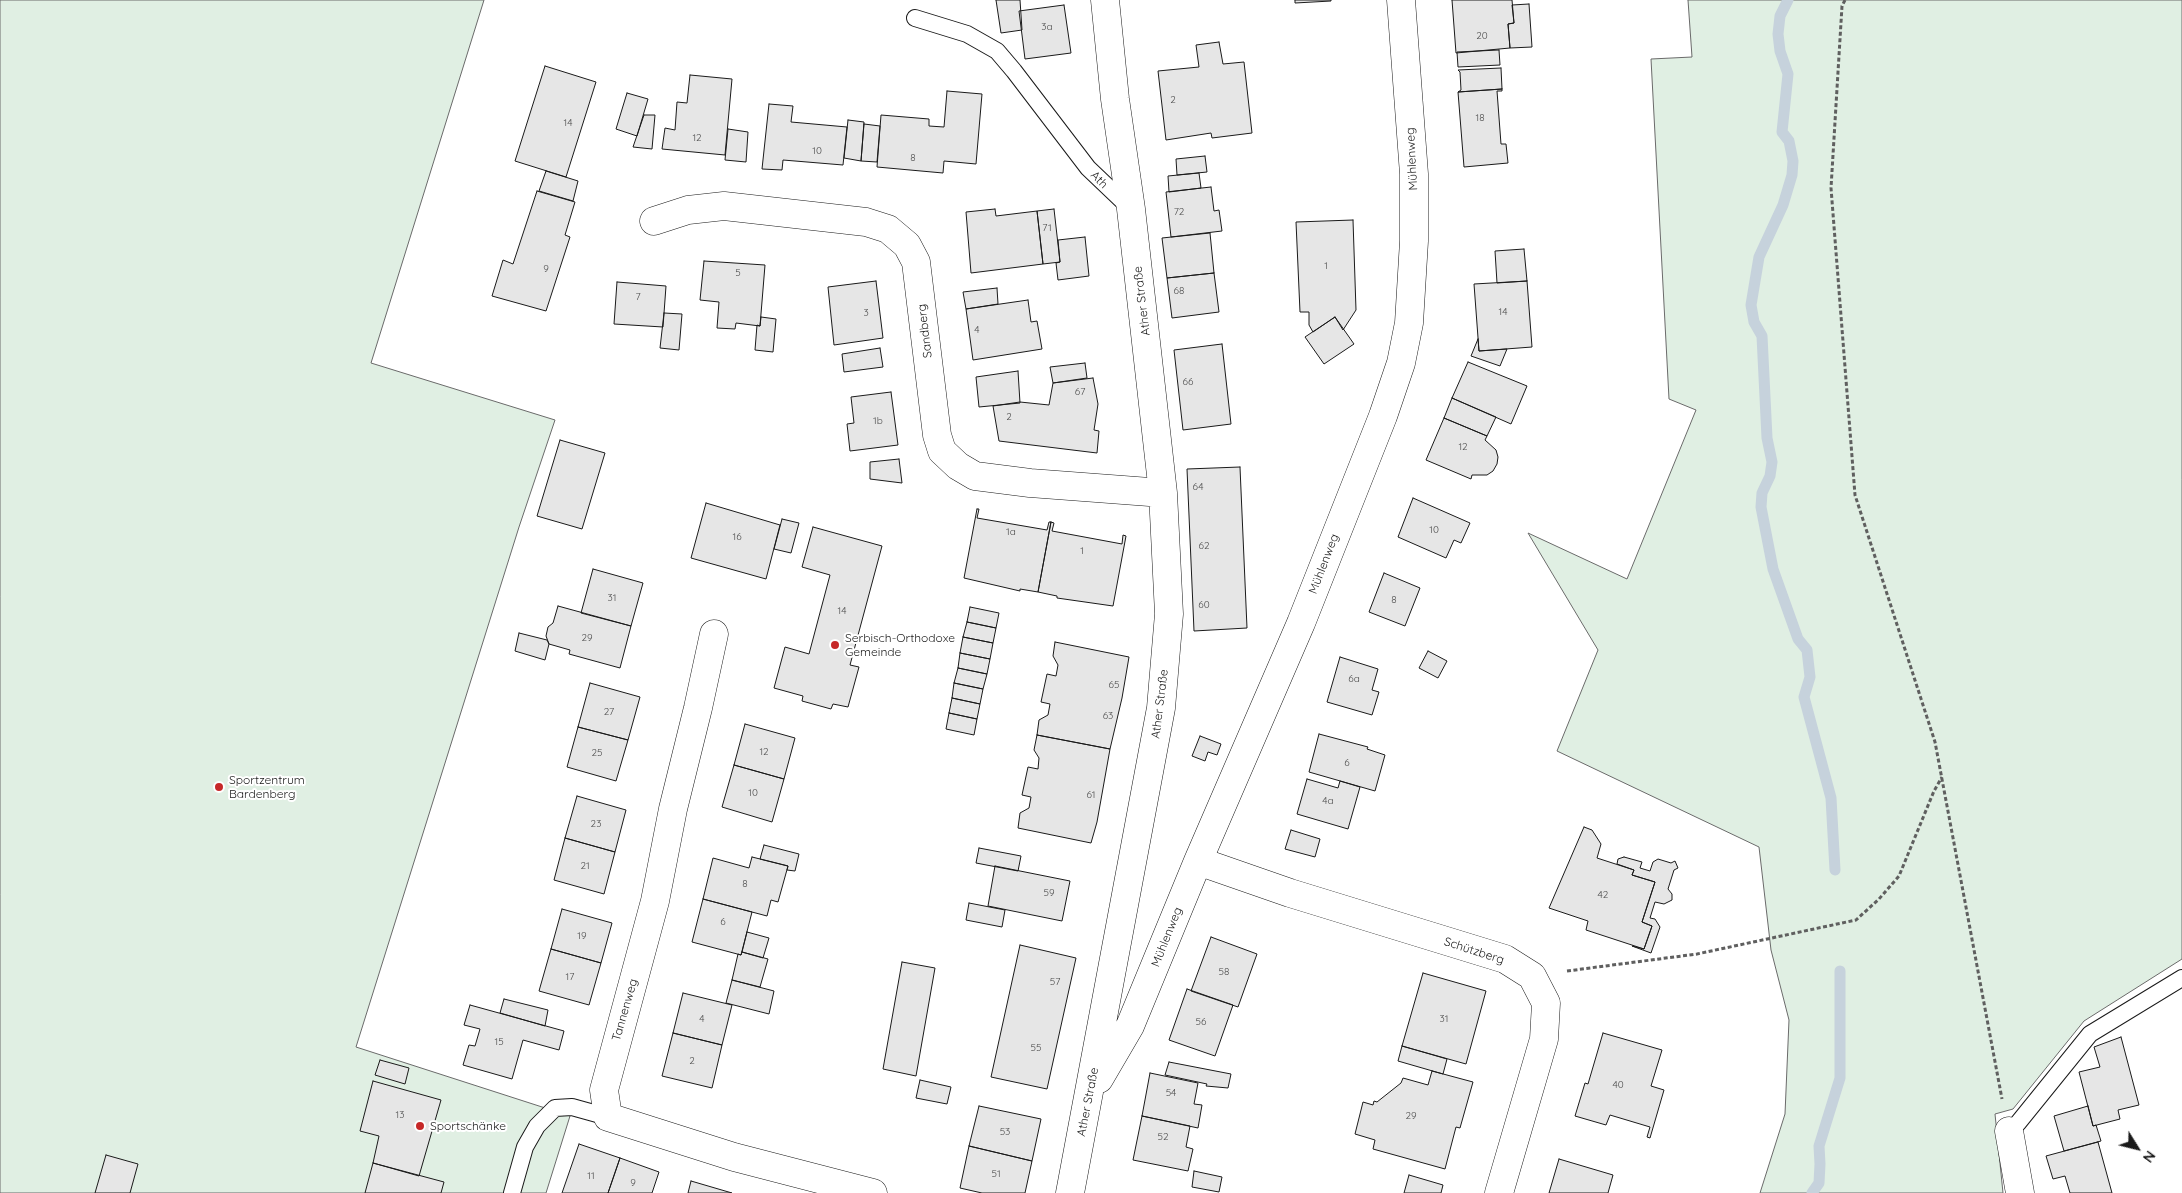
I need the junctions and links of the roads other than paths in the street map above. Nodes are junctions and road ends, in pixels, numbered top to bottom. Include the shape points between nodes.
1 (1105, 0) edge
2 (1401, 0) edge
3 (915, 18) dead end
4 (1131, 209) junction
5 (654, 221) dead end
6 (1163, 493) junction
7 (714, 634) dead end
8 (1198, 862) junction
9 (2182, 978) edge
10 (1090, 1093) junction
11 (608, 1117) junction
12 (2009, 1131) joint
13 (809, 1185) edge
14 (512, 1193) edge
15 (874, 1193) edge
16 (1070, 1193) edge
17 (1500, 1193) edge
18 (2020, 1193) edge

1 - 4 street, Ath
2 - 8 street, Mühlenweg via 1414,174 1409,323 1401,363 1302,623
3 - 4 lane, Ath via 967,34 997,51 1088,168
4 - 6 street, Ather Straße
5 - 6 street, Sandberg via 688,210 724,206 866,222 888,229 907,245 916,262 937,435 942,451 975,476
6 - 10 street, Ather Straße via 1169,614 1161,708
7 - 11 street, Tannenweg via 654,901 604,1090
8 - 10 street, Mühlenweg via 1130,1026
8 - 17 street, Schützberg via 1505,960 1532,976 1546,1003 1544,1039
9 - 12 lane via 2090,1034
10 - 16 street, Ather Straße
11 - 13 street
11 - 14 lane via 572,1107 554,1108 536,1126 525,1147
12 - 18 street
13 - 15 street

